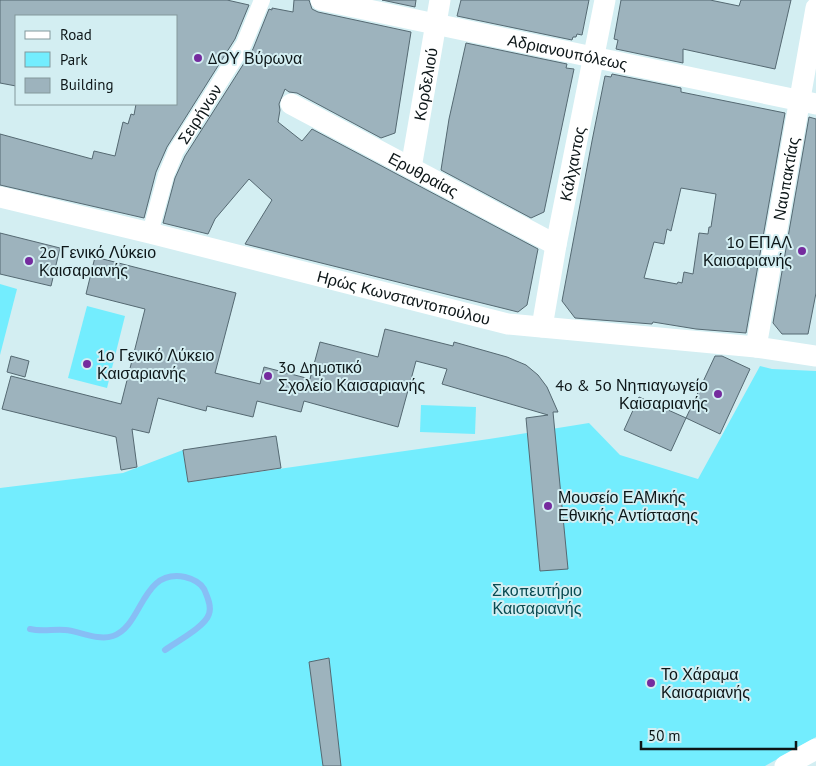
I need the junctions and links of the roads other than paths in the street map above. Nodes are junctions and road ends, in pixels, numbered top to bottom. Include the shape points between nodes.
1 (262, 0) edge
2 (321, 0) edge
3 (440, 0) edge
4 (605, 0) edge
5 (816, 8) edge
6 (436, 24) junction
7 (593, 57) junction
8 (807, 102) edge
9 (291, 104) dead end
10 (411, 168) junction
11 (0, 197) edge
12 (150, 233) junction
13 (556, 245) junction
14 (542, 327) junction
15 (756, 347) junction
16 (816, 356) edge
17 (816, 749) edge
18 (791, 765) edge

1 - 12 street, Σειρήνων via 244,44 224,64 176,151
2 - 6 street, Αδριανουπόλεως
3 - 6 street, Κορδελιού
4 - 7 street, Κάλχαντος
5 - 8 street, Ναυπακτίας
6 - 7 street, Αδριανουπόλεως
6 - 10 street, Κορδελιού
7 - 8 street, Αδριανουπόλεως
7 - 13 street, Κάλχαντος
8 - 15 street, Ναυπακτίας
9 - 10 street, Ερυθραίας
10 - 13 street, Ερυθραίας
11 - 12 street, Ηρώς Κωνσταντοπούλου
12 - 14 street, Ηρώς Κωνσταντοπούλου via 508,324
13 - 14 street, Κάλχαντος
14 - 15 street, Ηρώς Κωνσταντοπούλου
15 - 16 street, Ηρώς Κωνσταντοπούλου
17 - 18 street

